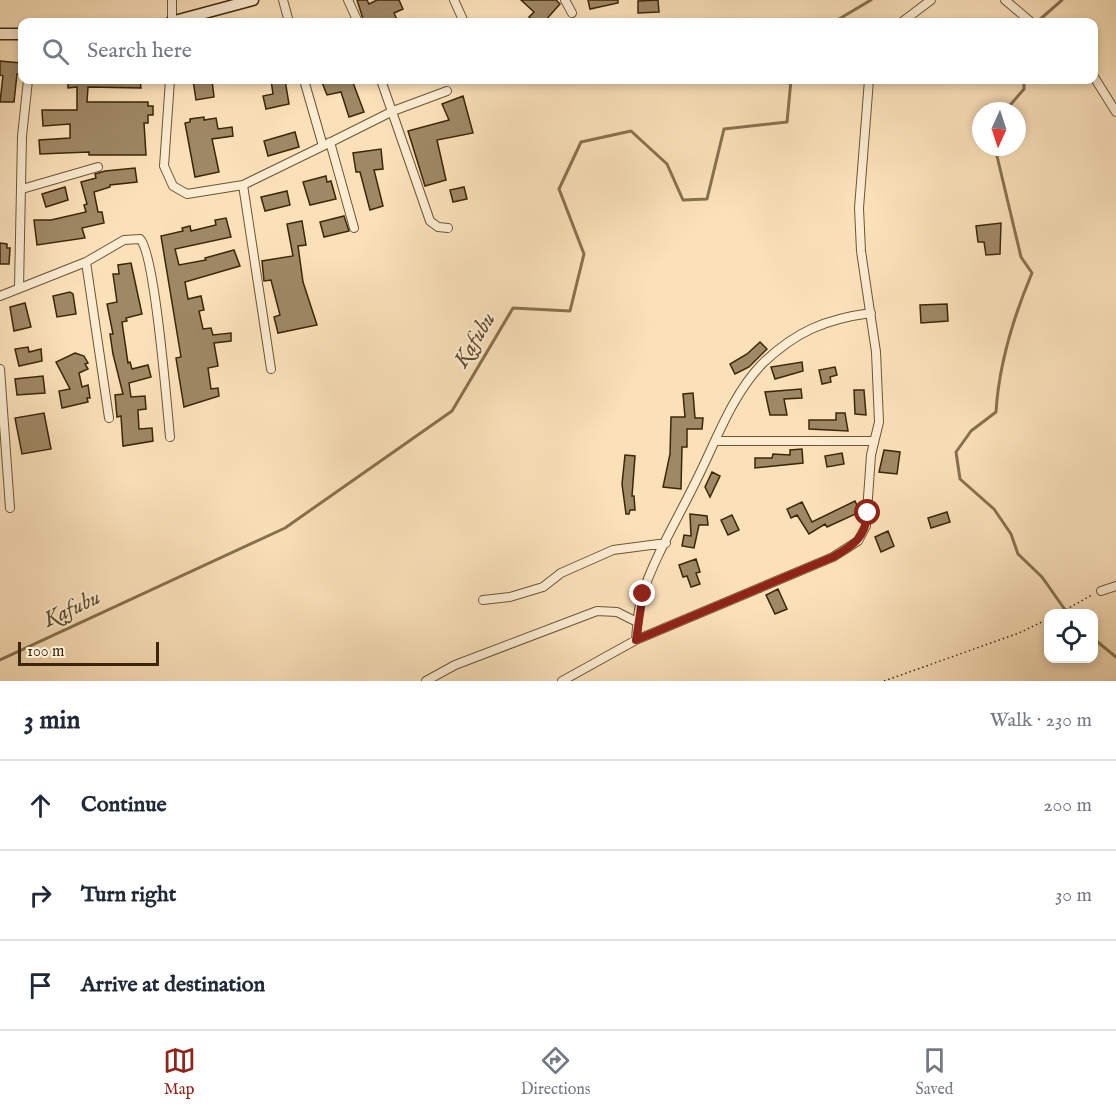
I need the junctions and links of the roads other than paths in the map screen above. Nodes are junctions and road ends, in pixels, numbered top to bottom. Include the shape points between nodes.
1 (172, 0) edge
2 (253, 0) edge
3 (283, 0) edge
4 (348, 0) edge
5 (454, 0) edge
6 (565, 0) edge
7 (931, 0) edge
8 (1005, 0) edge
9 (572, 13) dead end
10 (172, 18) edge
11 (187, 18) edge
12 (288, 18) edge
13 (356, 18) edge
14 (462, 18) edge
15 (907, 18) edge
16 (1026, 18) edge
17 (0, 34) edge
18 (18, 34) edge
19 (1098, 83) edge
20 (28, 84) edge
21 (170, 84) edge
22 (305, 84) edge
23 (383, 84) edge
24 (869, 84) edge
25 (447, 91) dead end
26 (393, 111) junction
27 (1116, 112) edge
28 (327, 144) junction
29 (98, 168) dead end
30 (243, 185) junction
31 (21, 189) junction
32 (354, 228) dead end
33 (448, 228) dead end
34 (86, 262) junction
35 (19, 288) junction
36 (0, 297) edge
37 (871, 314) junction
38 (0, 369) edge
39 (271, 369) dead end
40 (109, 418) dead end
41 (170, 437) dead end
42 (717, 441) junction
43 (874, 441) junction
44 (10, 507) dead end
45 (666, 543) junction
46 (1116, 586) edge
47 (1101, 591) road end
48 (483, 600) dead end
49 (637, 622) junction
50 (636, 640) junction
51 (426, 681) edge
52 (562, 681) edge

1 - 10 street
2 - 11 main road
3 - 12 street
4 - 13 street
5 - 14 street
6 - 9 street
7 - 15 street
8 - 16 street
17 - 18 main road
19 - 27 street
20 - 31 street
21 - 30 street via 164,166 173,186 187,194
22 - 28 street
23 - 26 street
24 - 37 street via 859,208
25 - 26 street
26 - 28 street
26 - 33 street via 430,220 438,227
28 - 30 street
28 - 32 street
29 - 31 street
30 - 39 street
31 - 35 street
34 - 35 street
34 - 40 street
34 - 41 street via 124,240 140,239 144,243 163,358
35 - 36 street
37 - 42 street via 832,319 788,342 748,382
37 - 43 street via 879,402
38 - 44 street
42 - 43 street
42 - 45 street
43 - 50 street via 866,526 858,541 833,557
45 - 48 street via 613,550 561,573 543,586 510,597
45 - 49 street via 649,576
46 - 47 street
49 - 50 street
49 - 51 street via 616,612 597,611 455,665
50 - 52 street

